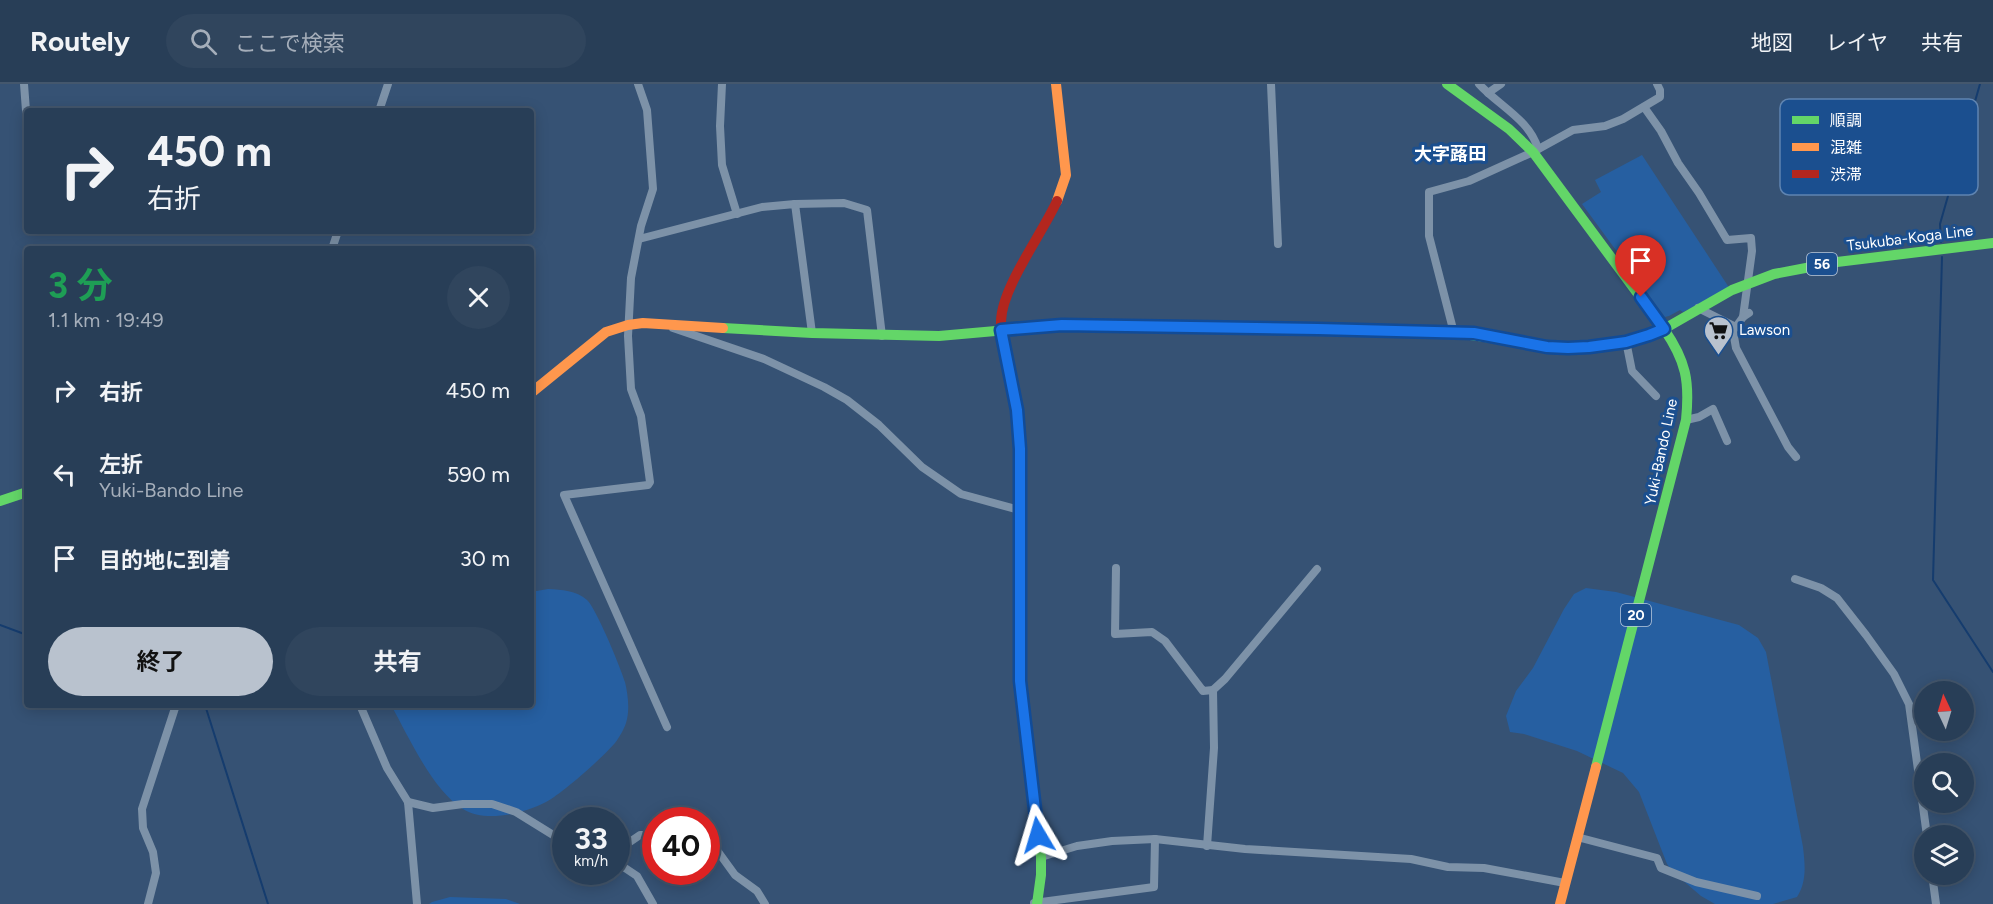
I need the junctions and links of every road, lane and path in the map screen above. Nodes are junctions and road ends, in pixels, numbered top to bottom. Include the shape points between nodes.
1 (24, 84) edge
2 (388, 84) edge
3 (638, 84) edge
4 (722, 84) edge
5 (1056, 84) edge
6 (1270, 84) edge
7 (1447, 84) edge
8 (1479, 84) edge
9 (1501, 84) edge
10 (1657, 84) edge
11 (1488, 93) junction
12 (1644, 107) junction
13 (26, 108) edge
14 (380, 108) edge
15 (1536, 150) junction
16 (795, 204) junction
17 (737, 214) junction
18 (639, 239) junction
19 (1993, 243) edge
20 (1278, 244) dead end
21 (1748, 284) junction
22 (1698, 308) junction
23 (663, 324) junction
24 (628, 325) junction
25 (1736, 327) junction
26 (1664, 329) junction
27 (1001, 330) junction
28 (812, 333) junction
29 (1454, 333) junction
30 (882, 336) junction
31 (1626, 342) junction
32 (534, 391) edge
33 (1656, 396) dead end
34 (1686, 420) junction
35 (1727, 441) dead end
36 (1796, 457) dead end
37 (24, 493) edge
38 (0, 501) edge
39 (1019, 510) junction
40 (1116, 568) dead end
41 (1317, 569) dead end
42 (1795, 579) dead end
43 (1213, 690) junction
44 (175, 708) edge
45 (361, 708) edge
46 (667, 727) dead end
47 (408, 802) junction
48 (1925, 825) edge
49 (552, 834) edge
50 (1577, 837) junction
51 (1155, 839) junction
52 (1208, 846) junction
53 (720, 854) edge
54 (1041, 857) junction
55 (630, 871) edge
56 (1565, 883) junction
57 (1933, 885) edge
58 (1757, 896) dead end
59 (148, 904) edge
60 (417, 904) edge
61 (653, 904) edge
62 (765, 904) edge
63 (1036, 904) edge
64 (1560, 904) edge
65 (1936, 904) edge

1 - 13 street
2 - 14 street
3 - 18 street via 647,110 653,189
4 - 17 street via 722,165
5 - 27 street via 1064,188 1008,291
6 - 20 street
7 - 15 street, Yuki-Bando Line / 20
8 - 11 street
9 - 11 street
10 - 12 street via 1660,97
11 - 15 street via 1527,126 1535,138
12 - 15 street via 1605,126 1566,133
12 - 21 street via 1725,237 1751,238
15 - 26 street, Yuki-Bando Line / 20
15 - 29 street via 1469,181 1429,192 1429,236
16 - 17 street
16 - 28 street
16 - 30 street via 844,203 867,210
17 - 18 street
18 - 24 street
19 - 21 street, Tsukuba-Koga Line / 56 via 1802,268
21 - 22 street, Tsukuba-Koga Line / 56
21 - 25 street via 1746,315
22 - 25 street
22 - 26 street, Tsukuba-Koga Line / 56
23 - 24 street, Tsukuba-Koga Line
23 - 28 street, Tsukuba-Koga Line
23 - 39 street via 764,359 824,387 847,400 922,468 961,494
24 - 32 street, Tsukuba-Koga Line via 606,332
24 - 46 street via 631,389 641,416 650,482 564,495
25 - 36 street via 1736,348
26 - 31 street, Tsukuba-Koga Line
26 - 34 street, Yuki-Bando Line / 20 via 1686,369
27 - 29 street, Tsukuba-Koga Line via 1062,325
27 - 30 street, Tsukuba-Koga Line
27 - 39 street via 1017,410
28 - 30 street, Tsukuba-Koga Line
29 - 31 street, Tsukuba-Koga Line via 1547,347
31 - 33 street via 1632,371
34 - 35 street via 1713,409
34 - 50 street, Yuki-Bando Line / 20
37 - 38 street
39 - 54 street via 1020,681
40 - 43 street via 1115,634 1152,632 1165,641 1203,691
41 - 43 street
42 - 48 street via 1837,598 1894,674 1909,704
43 - 52 street
44 - 59 street via 142,809 143,828 156,873
45 - 47 street via 387,768
47 - 49 street via 434,808 492,804 516,812
47 - 60 street
50 - 56 street, Yuki-Bando Line / 20
50 - 58 street via 1657,858 1661,868 1696,882
51 - 52 street
51 - 54 street via 1077,846
51 - 63 street via 1154,887
52 - 56 street via 1411,859
53 - 62 street
54 - 63 street
55 - 61 street via 637,876
56 - 64 street, Yuki-Bando Line / 20
57 - 65 street

